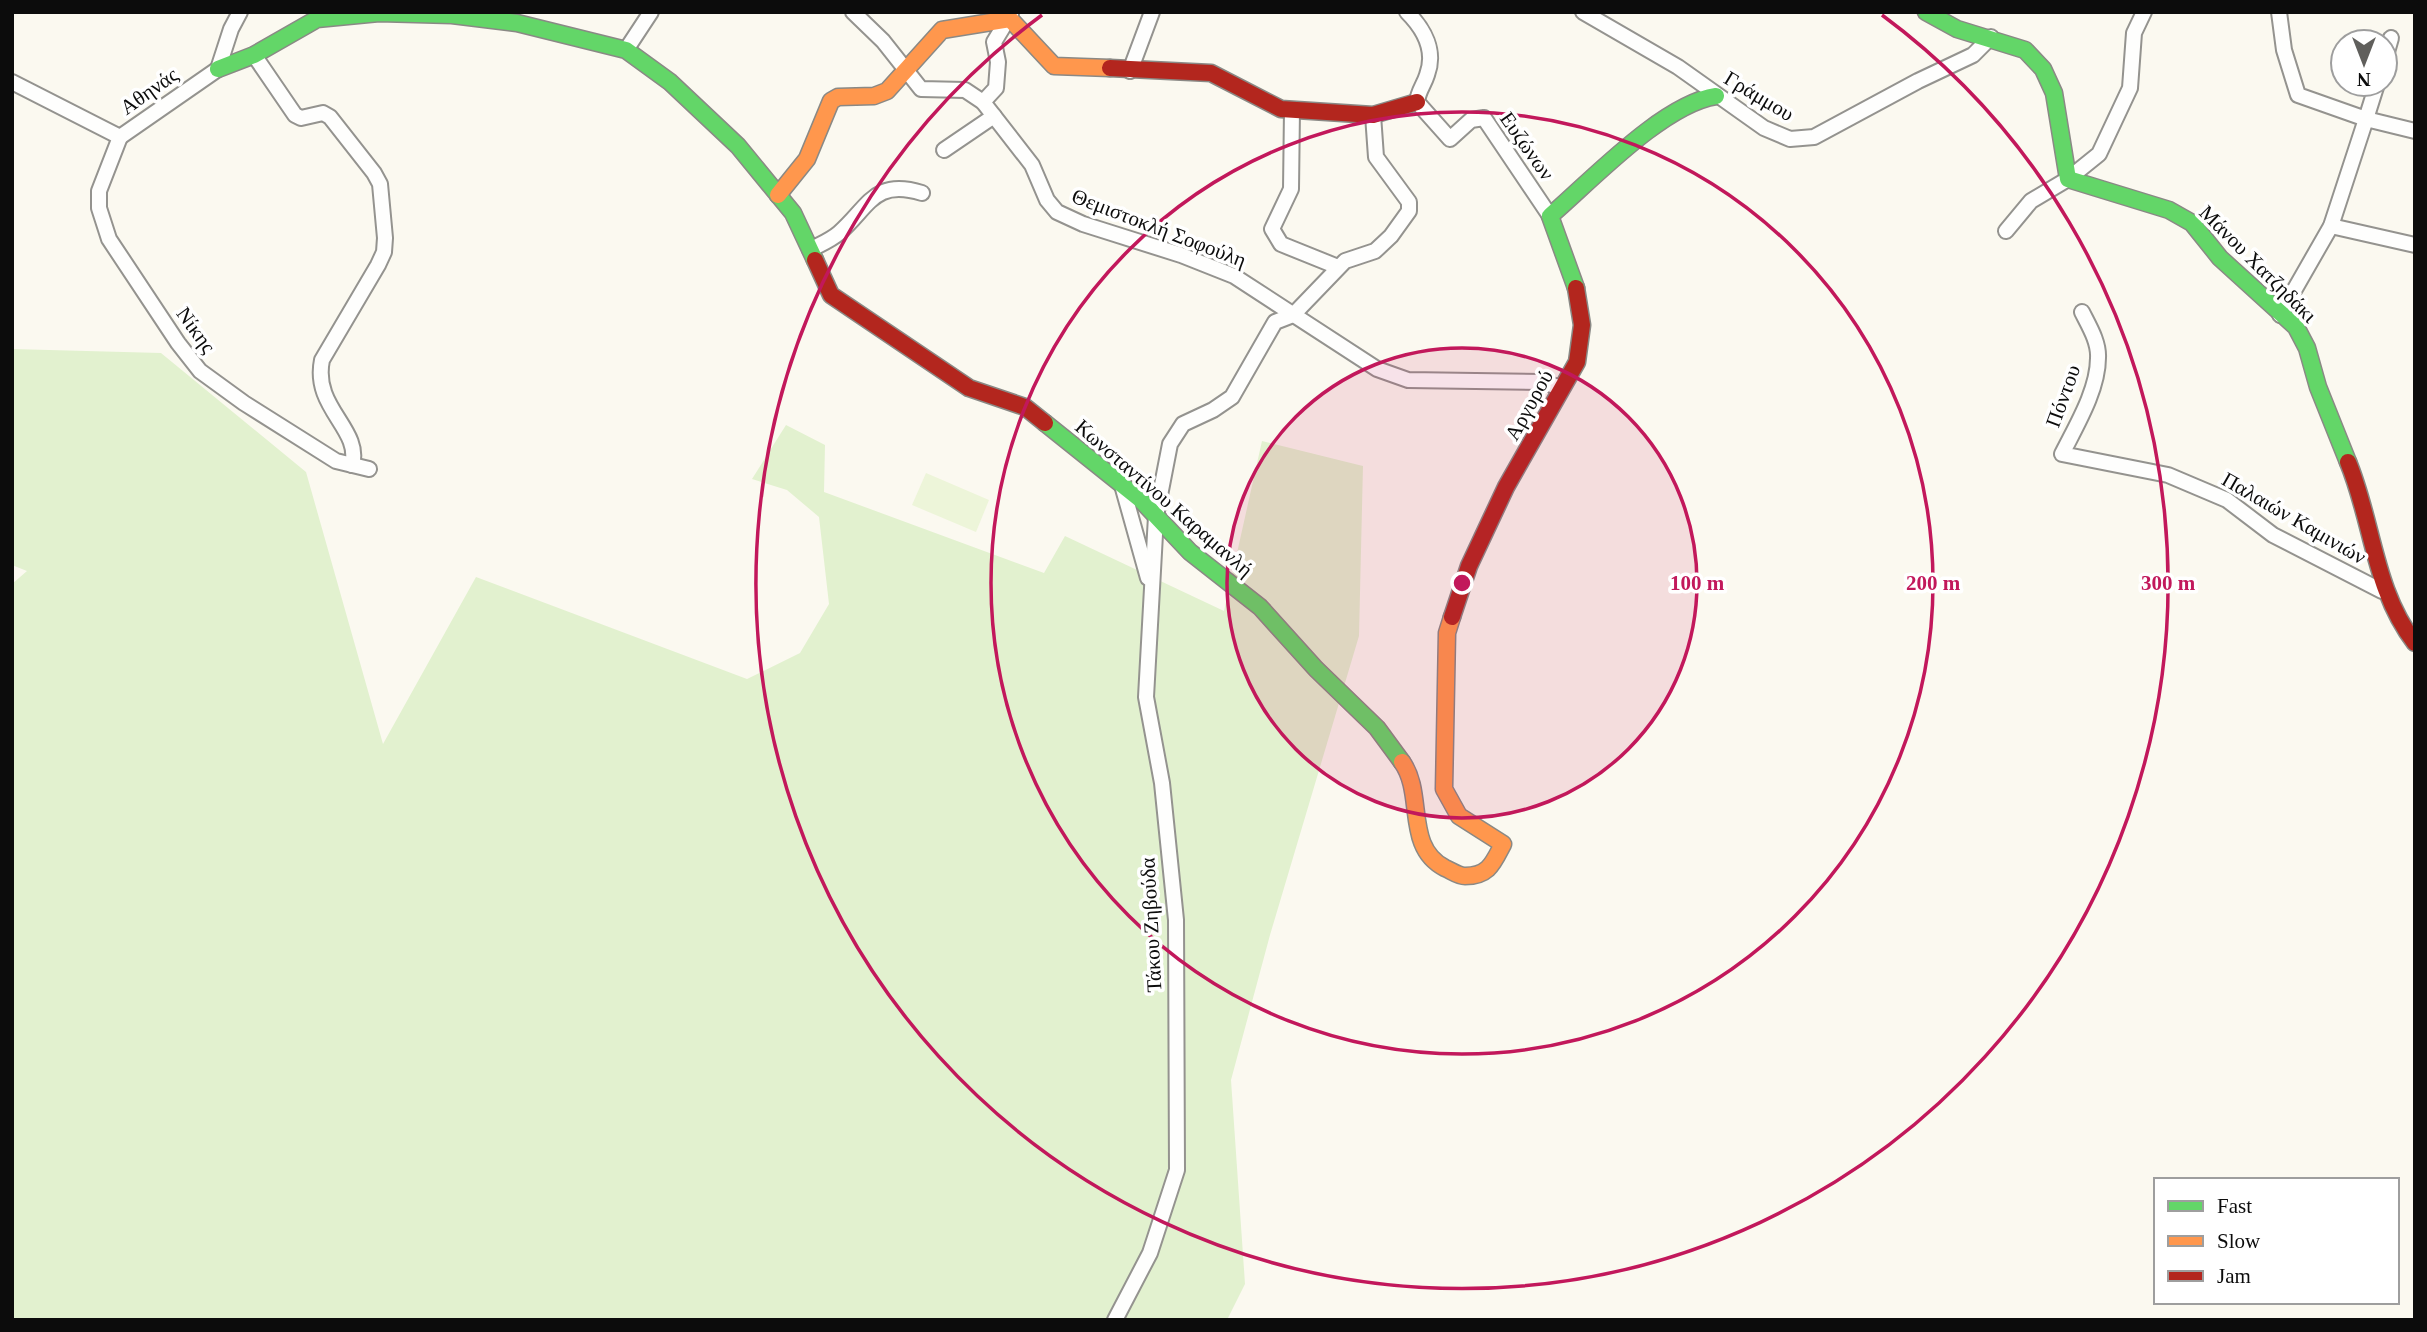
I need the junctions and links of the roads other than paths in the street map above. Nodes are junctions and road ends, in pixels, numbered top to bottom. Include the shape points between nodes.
1 (240, 12) edge
2 (651, 12) edge
3 (853, 12) edge
4 (1152, 12) edge
5 (1407, 12) edge
6 (1583, 12) edge
7 (1926, 12) edge
8 (2144, 12) edge
9 (2279, 12) edge
10 (1011, 16) edge
11 (1991, 37) junction
12 (626, 50) junction
13 (254, 55) junction
14 (218, 69) junction
15 (908, 69) junction
16 (1130, 71) junction
17 (12, 82) edge
18 (1716, 96) junction
19 (2373, 98) edge
20 (983, 102) junction
21 (1417, 102) junction
22 (1292, 110) junction
23 (1373, 115) junction
24 (993, 116) junction
25 (2366, 119) junction
26 (2415, 131) edge
27 (120, 137) junction
28 (944, 150) dead end
29 (2068, 179) junction
30 (922, 193) dead end
31 (778, 195) junction
32 (1550, 216) junction
33 (2331, 226) junction
34 (2006, 231) dead end
35 (2415, 245) edge
36 (810, 250) junction
37 (1338, 267) junction
38 (2082, 312) dead end
39 (1293, 315) junction
40 (2280, 315) junction
41 (1562, 387) junction
42 (2062, 454) joint
43 (352, 465) junction
44 (369, 469) dead end
45 (1122, 485) junction
46 (1156, 516) junction
47 (1151, 587) junction
48 (2382, 591) junction
49 (2415, 643) edge
50 (1439, 865) joint
51 (1115, 1320) edge

1 - 14 street
2 - 12 street
3 - 15 street
4 - 16 street
5 - 21 street via 1423,32 1431,54
6 - 18 street, Γράμμου via 1678,67
7 - 11 street via 1956,29
8 - 29 street via 2134,33 2130,88 2116,122 2098,154
9 - 25 street via 2284,50 2298,95
10 - 15 street via 942,30
10 - 16 street via 1055,66
10 - 20 street via 994,42 996,88
11 - 18 street, Γράμμου via 1973,55 1814,137 1777,136
11 - 29 street via 2025,50 2043,69 2054,93
12 - 13 street, Κωνσταντίνου Καραμανλή via 517,23 379,13 317,19
12 - 31 street, Κωνσταντίνου Καραμανλή via 670,82 738,146
13 - 14 street, Κωνσταντίνου Καραμανλή
13 - 43 street via 295,115 323,113 330,117 380,184 384,252 320,372 325,400 354,451
14 - 27 street, Αθηνάς
15 - 20 street via 926,91 965,90
15 - 31 street via 881,95 831,101 807,159
16 - 22 street via 1211,73 1281,109
17 - 27 street, Αθηνάς
18 - 32 street via 1696,99 1657,124
19 - 25 street
20 - 24 street, Θεμιστοκλή Σοφούλη
21 - 23 street
21 - 32 street, Ευζώνων via 1450,139 1471,120 1484,118
22 - 23 street
22 - 37 street via 1291,189 1272,229 1281,244
23 - 37 street via 1376,157 1406,198 1409,211 1375,251
24 - 28 street
24 - 39 street, Θεμιστοκλή Σοφούλη via 1032,165 1057,212 1222,271
25 - 26 street
25 - 33 street
27 - 43 street, Νίκης via 99,191 99,208 109,239 177,343 200,370 244,403 309,446
29 - 34 street via 2031,201
29 - 40 street, Μάνου Χατζηδάκι via 2169,209 2192,223 2220,258
30 - 36 street via 900,189 872,196 839,233
31 - 36 street, Κωνσταντίνου Καραμανλή
32 - 41 street, Αργυρού via 1578,298 1581,349
33 - 35 street
33 - 40 street
36 - 45 street, Κωνσταντίνου Καραμανλή via 831,295 970,388 1025,407
37 - 39 street, Τάκου Ζηβούδα
38 - 42 street, Πόντου via 2098,358 2084,410
39 - 41 street, Θεμιστοκλή Σοφούλη via 1370,366 1402,379 1542,382
39 - 46 street, Τάκου Ζηβούδα via 1270,327 1225,403 1182,424 1174,435
40 - 48 street, Μάνου Χατζηδάκι via 2305,338 2316,380 2367,513
41 - 50 street, Αργυρού via 1506,487 1447,633 1444,789 1462,821 1503,844 1490,869 1481,875 1461,876
42 - 48 street, Παλαιών Καμινιών via 2168,475 2227,500 2273,535
43 - 44 street, Νίκης
45 - 46 street, Κωνσταντίνου Καραμανλή
45 - 47 street
46 - 47 street, Τάκου Ζηβούδα
46 - 50 street, Κωνσταντίνου Καραμανλή via 1190,552 1260,607 1377,728 1411,775 1420,841
47 - 51 street, Τάκου Ζηβούδα via 1146,697 1162,783 1176,919 1177,1171 1150,1253
48 - 49 street, Μάνου Χατζηδάκι

